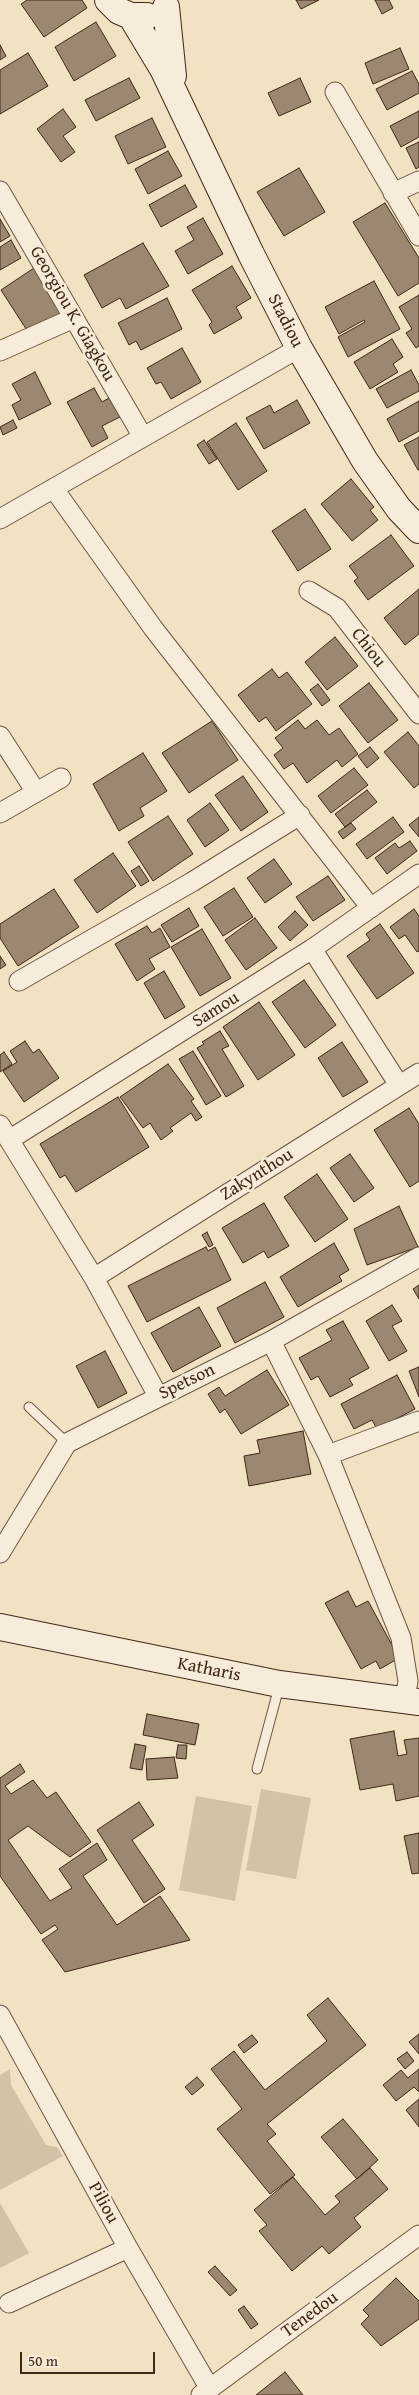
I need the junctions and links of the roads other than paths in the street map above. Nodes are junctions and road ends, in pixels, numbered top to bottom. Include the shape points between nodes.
1 (108, 0) edge
2 (169, 3) edge
3 (131, 16) junction
4 (335, 92) dead end
5 (176, 97) junction
6 (419, 181) edge
7 (0, 191) edge
8 (393, 193) junction
9 (419, 236) edge
10 (74, 318) junction
11 (298, 348) junction
12 (0, 351) edge
13 (143, 437) junction
14 (54, 489) junction
15 (0, 519) edge
16 (419, 530) edge
17 (309, 591) dead end
18 (419, 714) edge
19 (0, 736) edge
20 (61, 778) dead end
21 (36, 792) junction
22 (0, 813) edge
23 (300, 815) junction
24 (419, 874) edge
25 (371, 908) junction
26 (312, 949) junction
27 (19, 981) dead end
28 (419, 1073) edge
29 (399, 1085) junction
30 (5, 1133) edge
31 (419, 1257) edge
32 (94, 1278) junction
33 (271, 1341) junction
34 (158, 1396) junction
35 (29, 1407) dead end
36 (419, 1421) edge
37 (67, 1442) junction
38 (328, 1455) junction
39 (0, 1553) edge
40 (0, 1627) edge
41 (279, 1684) junction
42 (412, 1700) edge
43 (257, 1769) dead end
44 (0, 2015) edge
45 (419, 2235) edge
46 (128, 2248) junction
47 (9, 2303) dead end
48 (206, 2392) edge

1 - 3 street via 119,11
2 - 3 street via 150,16
2 - 5 street, Stadiou via 170,60
3 - 5 street, Stadiou
4 - 8 street
5 - 11 street, Stadiou
6 - 8 street
7 - 10 street, Georgiou K. Giagkou
8 - 9 street
10 - 12 street
10 - 13 street, Georgiou K. Giagkou
11 - 13 street
11 - 16 street, Stadiou via 365,461 399,509
13 - 14 street
14 - 15 street
14 - 23 street via 153,628
17 - 18 street, Chiou via 337,608
19 - 21 street
20 - 21 street
21 - 22 street
23 - 25 street
23 - 27 street via 192,882
24 - 25 street, Samou
25 - 26 street, Samou
26 - 29 street
26 - 30 street, Samou
28 - 29 street, Zakynthou
29 - 32 street, Zakynthou
30 - 32 street
31 - 33 street, Spetson
32 - 34 street
33 - 34 street, Spetson
33 - 38 street
34 - 37 street, Spetson
35 - 37 lane
36 - 38 street
37 - 39 street
38 - 42 street via 401,1638
40 - 41 street, Katharis
41 - 42 street, Katharis
41 - 43 lane
44 - 46 street, Piliou
45 - 48 street, Tenedou
46 - 47 street
46 - 48 street, Piliou

